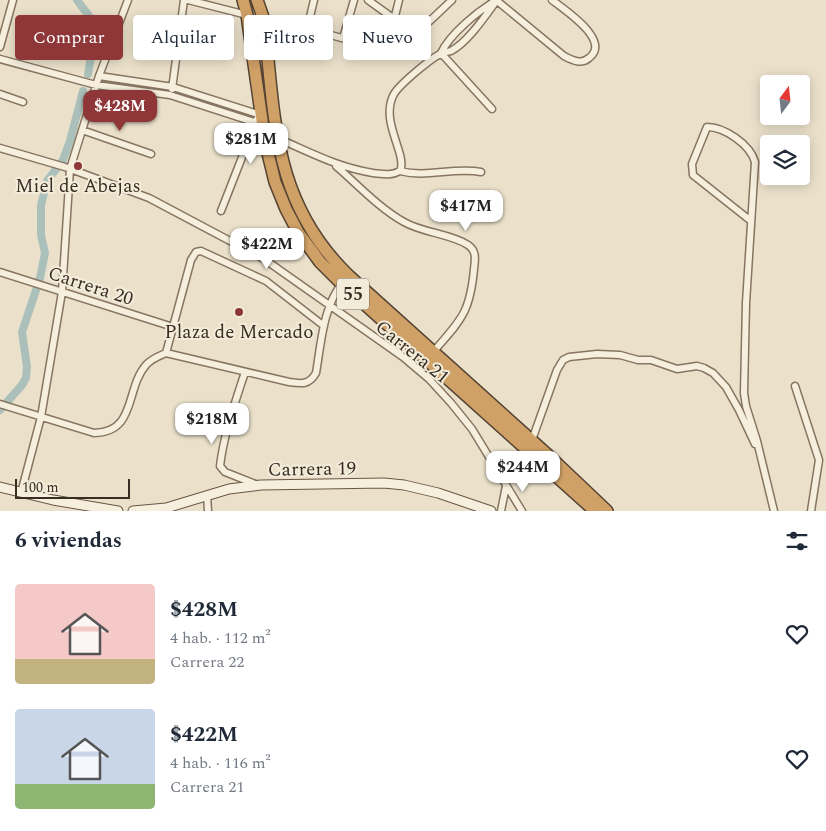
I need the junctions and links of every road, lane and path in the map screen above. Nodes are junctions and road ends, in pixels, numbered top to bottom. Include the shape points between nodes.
1 (13, 0) edge
2 (128, 0) edge
3 (184, 0) edge
4 (188, 0) edge
5 (243, 0) edge
6 (257, 0) edge
7 (314, 0) edge
8 (354, 0) edge
9 (368, 0) edge
10 (399, 0) edge
11 (452, 0) edge
12 (497, 0) edge
13 (552, 0) edge
14 (247, 15) joint
15 (350, 15) edge
16 (389, 15) edge
17 (394, 15) edge
18 (431, 19) edge
19 (343, 38) edge
20 (0, 47) edge
21 (441, 53) junction
22 (0, 59) edge
23 (253, 60) edge
24 (99, 76) junction
25 (96, 85) junction
26 (173, 86) junction
27 (0, 94) edge
28 (170, 95) junction
29 (23, 102) dead end
30 (492, 109) dead end
31 (260, 119) junction
32 (82, 130) junction
33 (277, 138) junction
34 (0, 148) edge
35 (151, 154) dead end
36 (333, 164) junction
37 (68, 168) junction
38 (400, 171) junction
39 (481, 172) dead end
40 (221, 211) dead end
41 (751, 221) junction
42 (0, 272) edge
43 (345, 280) junction
44 (62, 292) junction
45 (330, 306) junction
46 (324, 326) junction
47 (173, 327) junction
48 (433, 352) junction
49 (166, 353) junction
50 (245, 372) junction
51 (795, 386) dead end
52 (0, 404) edge
53 (41, 417) junction
54 (532, 440) junction
55 (759, 451) junction
56 (261, 486) junction
57 (506, 486) junction
58 (0, 487) edge
59 (22, 493) junction
60 (207, 496) junction
61 (118, 511) edge
62 (133, 511) edge
63 (208, 511) edge
64 (491, 511) edge
65 (501, 511) edge
66 (522, 511) edge
67 (594, 511) edge
68 (607, 511) edge
69 (774, 511) edge
70 (811, 511) edge

1 - 20 street
2 - 24 street
3 - 26 street
4 - 14 street
5 - 14 highway, 55
6 - 33 highway, 55 via 264,20
7 - 19 street via 308,25 310,29
8 - 15 street
9 - 16 street
10 - 17 street
11 - 18 street
12 - 13 street via 564,56 576,62 586,61 594,54 594,38
12 - 21 street via 482,9 445,44
12 - 21 street via 470,34 451,50
21 - 30 street
21 - 38 street via 394,94 390,126 402,164
22 - 25 street
23 - 31 highway, 55
24 - 25 street
24 - 26 street
25 - 28 street
25 - 32 street
26 - 28 street
26 - 31 street
27 - 29 street
28 - 31 street
31 - 40 street
31 - 43 highway, 55 via 271,169 286,209 308,247
32 - 35 street
32 - 37 street
33 - 36 street
33 - 43 highway, 55 via 289,185 303,217
34 - 37 street, Carrera 21
36 - 38 street via 389,175
36 - 48 street via 403,222 460,241 474,250 472,291 468,304 463,316
37 - 44 street
37 - 45 street, Carrera 21 via 150,198 264,259
38 - 39 street via 418,174 466,169
41 - 41 street via 692,172 706,126 737,139 753,156 756,168
41 - 55 street via 744,393
42 - 44 street, Carrera 20
43 - 45 street
43 - 48 highway, 55
43 - 67 highway, 55
44 - 47 street, Carrera 20
44 - 53 street
45 - 46 street
45 - 57 street, Carrera 21 via 429,379 472,429
46 - 47 street via 266,281 201,251 196,252 191,260
46 - 50 street via 316,373 307,383
47 - 49 street
48 - 54 highway, 55
49 - 50 street
49 - 53 street via 145,366 118,427 94,433
50 - 56 street via 228,421 220,466 225,472
51 - 70 street via 819,460
52 - 53 street
53 - 59 street
54 - 55 street via 563,360 611,354 651,360 677,369 697,366 712,373 726,387
54 - 68 highway, 55
55 - 69 street
56 - 60 street, Carrera 19
56 - 64 street, Carrera 19 via 404,485
57 - 65 street
57 - 66 street, Carrera 21
58 - 59 street
59 - 61 street
60 - 62 street, Carrera 19 via 166,508
60 - 63 street

